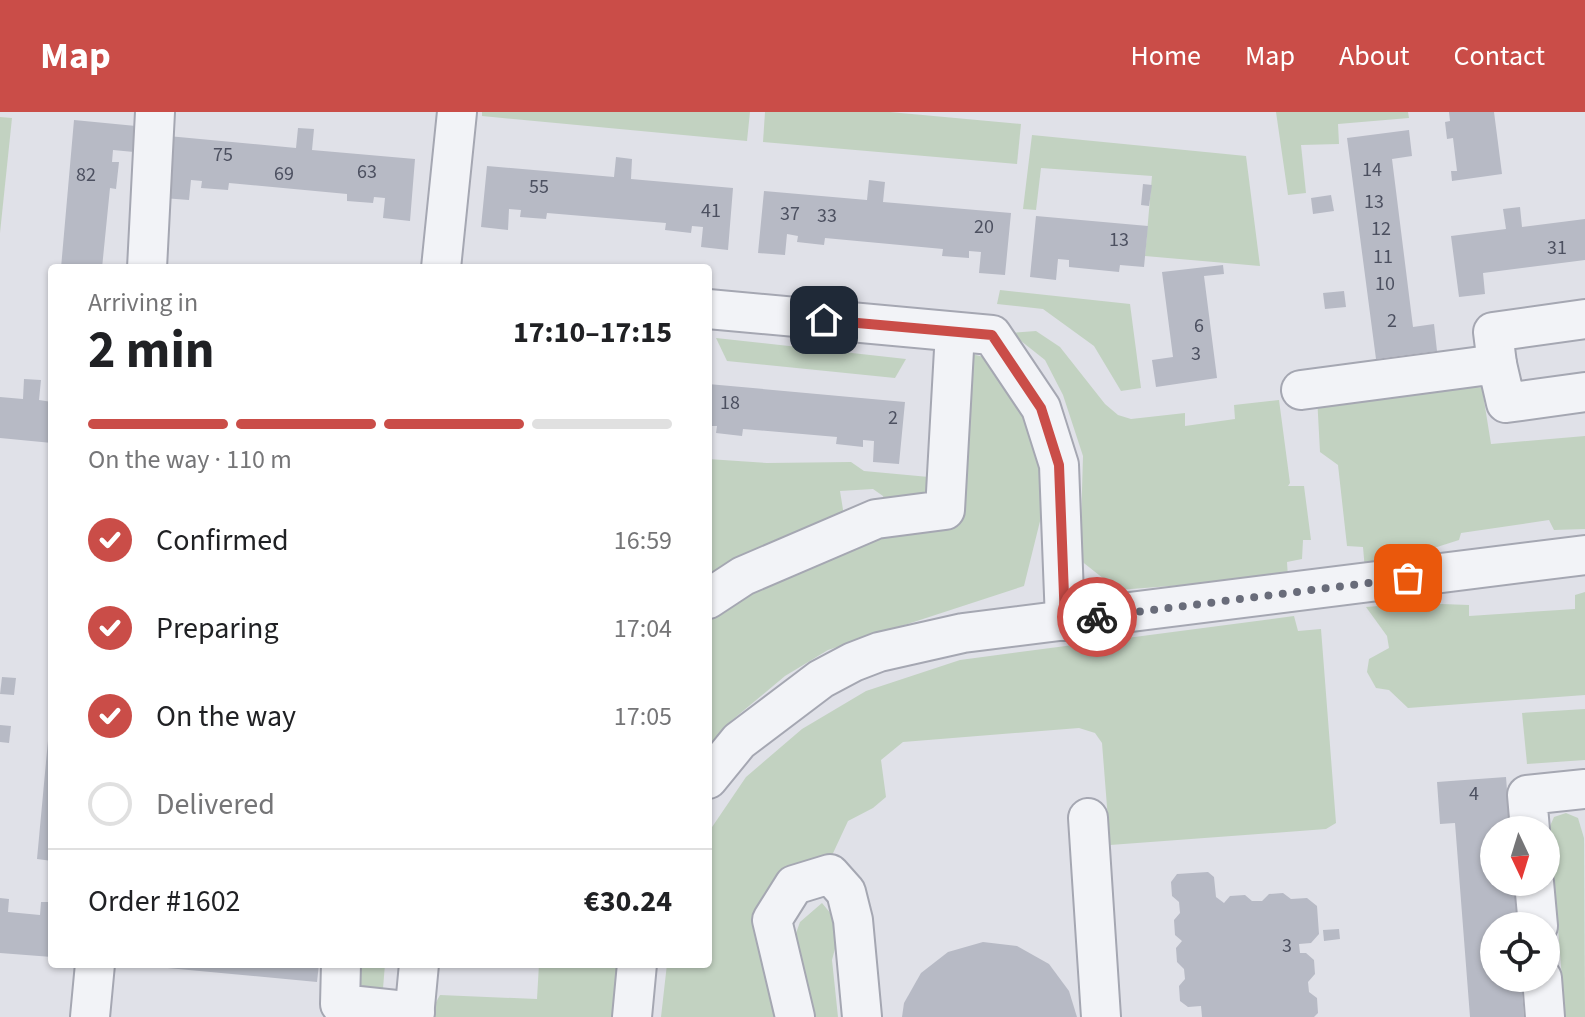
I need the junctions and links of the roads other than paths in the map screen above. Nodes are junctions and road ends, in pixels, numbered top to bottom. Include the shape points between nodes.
1 (155, 112) edge
2 (457, 112) edge
3 (147, 264) edge
4 (441, 264) edge
5 (712, 309) edge
6 (1585, 319) edge
7 (955, 332) junction
8 (1497, 364) junction
9 (1301, 390) dead end
10 (1585, 392) edge
11 (1585, 555) edge
12 (712, 596) edge
13 (1065, 621) junction
14 (712, 774) edge
15 (1585, 789) edge
16 (1529, 812) edge
17 (1088, 818) dead end
18 (95, 968) edge
19 (341, 968) edge
20 (419, 968) edge
21 (637, 968) edge
22 (1543, 992) edge
23 (339, 1011) edge
24 (414, 1014) edge
25 (90, 1017) edge
26 (632, 1017) edge
27 (795, 1017) edge
28 (862, 1017) edge
29 (1101, 1017) edge
30 (1545, 1017) edge

1 - 3 street
2 - 4 street
5 - 7 street
6 - 8 street via 1493,332
7 - 12 street via 945,510 876,519 743,576
7 - 13 street via 992,335 1041,408 1059,465
8 - 9 street
8 - 10 street via 1506,403
11 - 13 street
13 - 14 street via 911,643 853,662 793,698 739,741
15 - 16 street
17 - 29 street
18 - 25 street
19 - 23 street
20 - 24 street
21 - 26 street
22 - 30 street
23 - 24 street
27 - 28 street via 772,920 794,885 830,874 846,892 853,920

